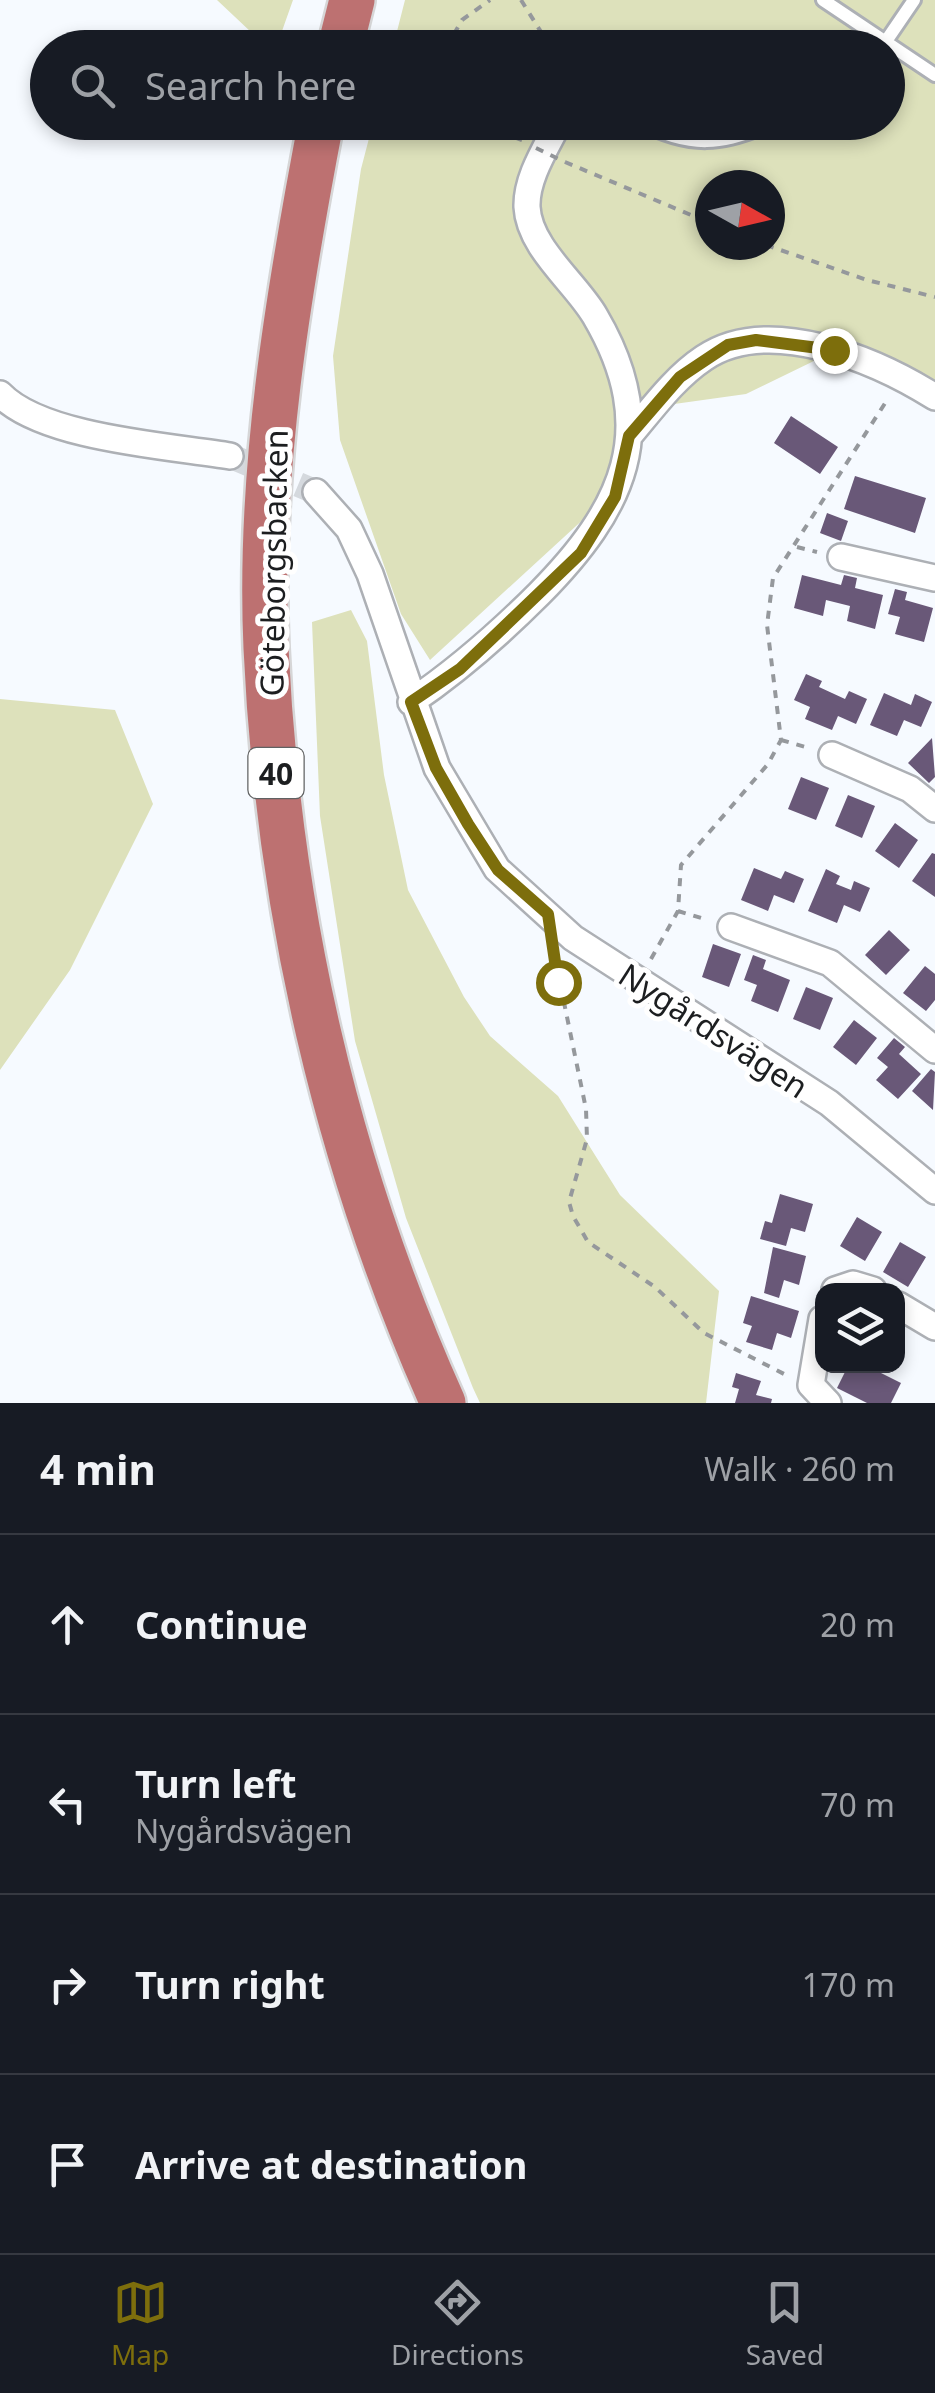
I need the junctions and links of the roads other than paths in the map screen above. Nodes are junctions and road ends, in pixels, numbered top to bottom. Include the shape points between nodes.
1 (325, 0) edge
2 (352, 0) edge
3 (822, 0) edge
4 (914, 0) edge
5 (318, 30) edge
6 (344, 30) edge
7 (863, 30) edge
8 (894, 30) edge
9 (905, 57) edge
10 (935, 75) edge
11 (292, 140) edge
12 (318, 140) edge
13 (551, 140) edge
14 (690, 140) edge
15 (734, 140) edge
16 (0, 394) edge
17 (935, 397) edge
18 (629, 436) junction
19 (230, 456) tunnel mouth
20 (316, 492) tunnel mouth
21 (841, 557) dead end
22 (935, 578) edge
23 (411, 702) junction
24 (832, 755) road end
25 (935, 808) edge
26 (731, 927) road end
27 (935, 1050) edge
28 (935, 1192) edge
29 (905, 1309) edge
30 (935, 1327) edge
31 (414, 1403) edge
32 (442, 1403) edge

1 - 5 highway
2 - 6 highway
3 - 7 lane
4 - 8 lane
9 - 10 lane
11 - 31 highway, Göteborgsbacken / 40 via 248,423 240,622 246,749 277,966 313,1125 344,1225
12 - 32 highway, Göteborgsbacken / 40 via 274,434 266,646 273,748 303,964 328,1076 384,1262
13 - 18 street via 528,190 527,210 533,229 599,324 623,393
14 - 15 lane
16 - 19 street via 49,425
17 - 18 street via 902,376 834,350 756,340 728,345 680,377
18 - 23 street via 615,497 581,553 460,669
20 - 23 street, Nygårdsvägen via 350,529
21 - 22 street
23 - 28 street, Nygårdsvägen via 436,768 498,870 637,982 829,1103
24 - 25 street via 910,789
26 - 27 street via 830,963
29 - 30 street

